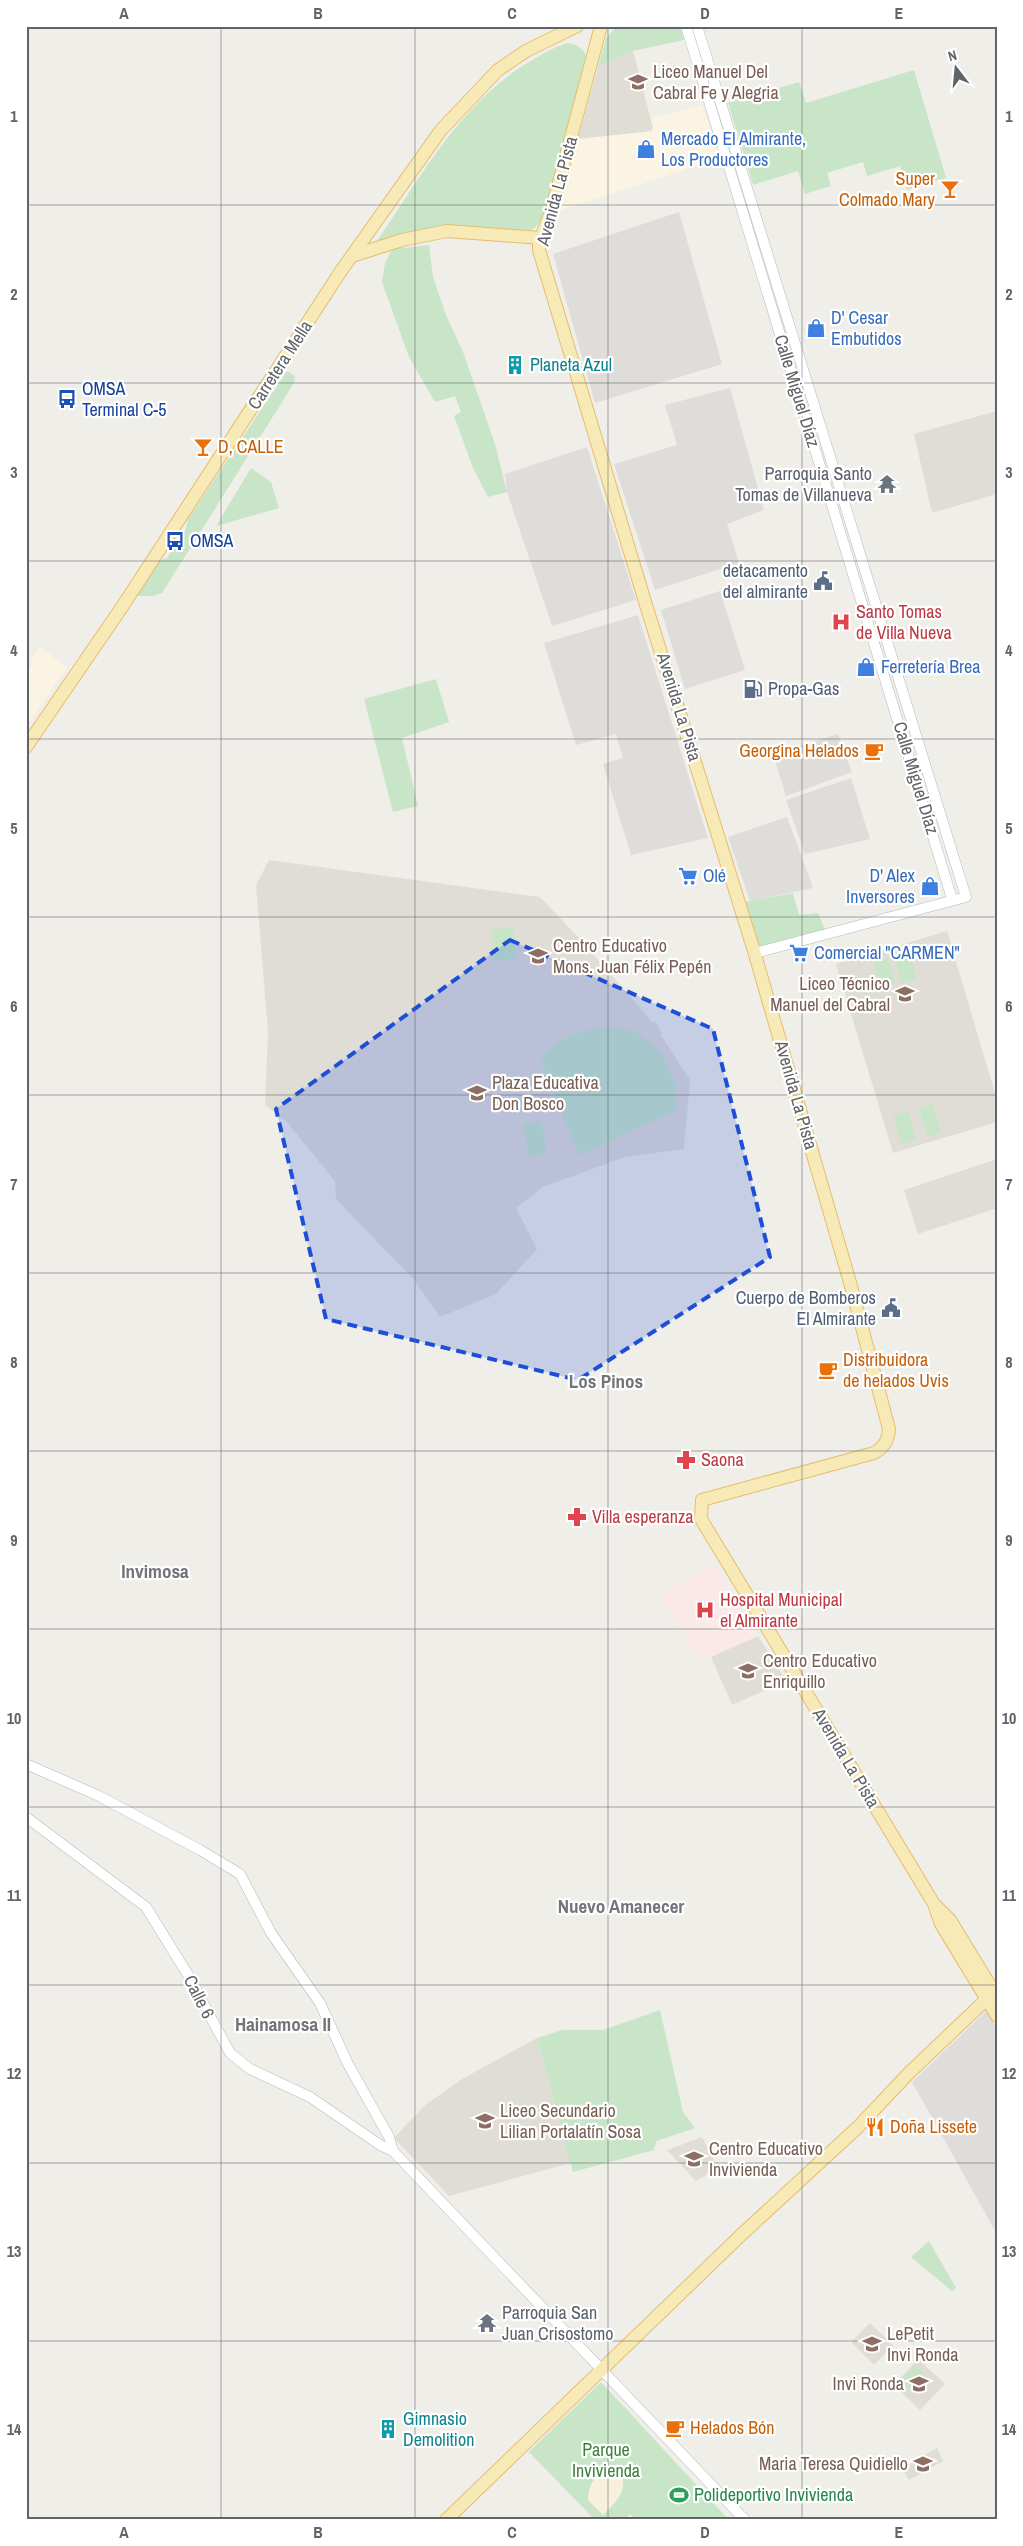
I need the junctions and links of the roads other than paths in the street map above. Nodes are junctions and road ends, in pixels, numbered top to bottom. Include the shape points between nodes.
1 (577, 26) edge
2 (601, 26) edge
3 (686, 26) edge
4 (697, 26) edge
5 (541, 238) junction
6 (352, 256) junction
7 (26, 748) edge
8 (949, 900) junction
9 (755, 953) junction
10 (26, 1764) edge
11 (26, 1817) edge
12 (992, 1996) edge
13 (997, 2016) edge
14 (393, 2151) junction
15 (602, 2369) junction
16 (446, 2520) edge
17 (745, 2520) edge

1 - 6 main road, Carretera Mella via 519,56 472,94 441,130
2 - 5 main road, Avenida La Pista via 551,212
3 - 8 street, Calle Miguel Díaz
4 - 8 street, Calle Miguel Díaz via 966,897
5 - 6 main road via 447,231 402,240
5 - 9 main road, Avenida La Pista via 539,250 547,277
6 - 7 main road, Carretera Mella
8 - 9 street
9 - 12 main road, Avenida La Pista via 880,1390 888,1420 888,1438 874,1453 702,1500 701,1519 934,1904 941,1924
10 - 14 street via 98,1796 240,1874 271,1933 320,2002 348,2064 389,2137
11 - 14 street, Calle 6 via 146,1908 230,2053 250,2069 310,2097
12 - 13 main road, Avenida La Pista
12 - 15 main road
14 - 15 street
15 - 16 main road
15 - 17 street

